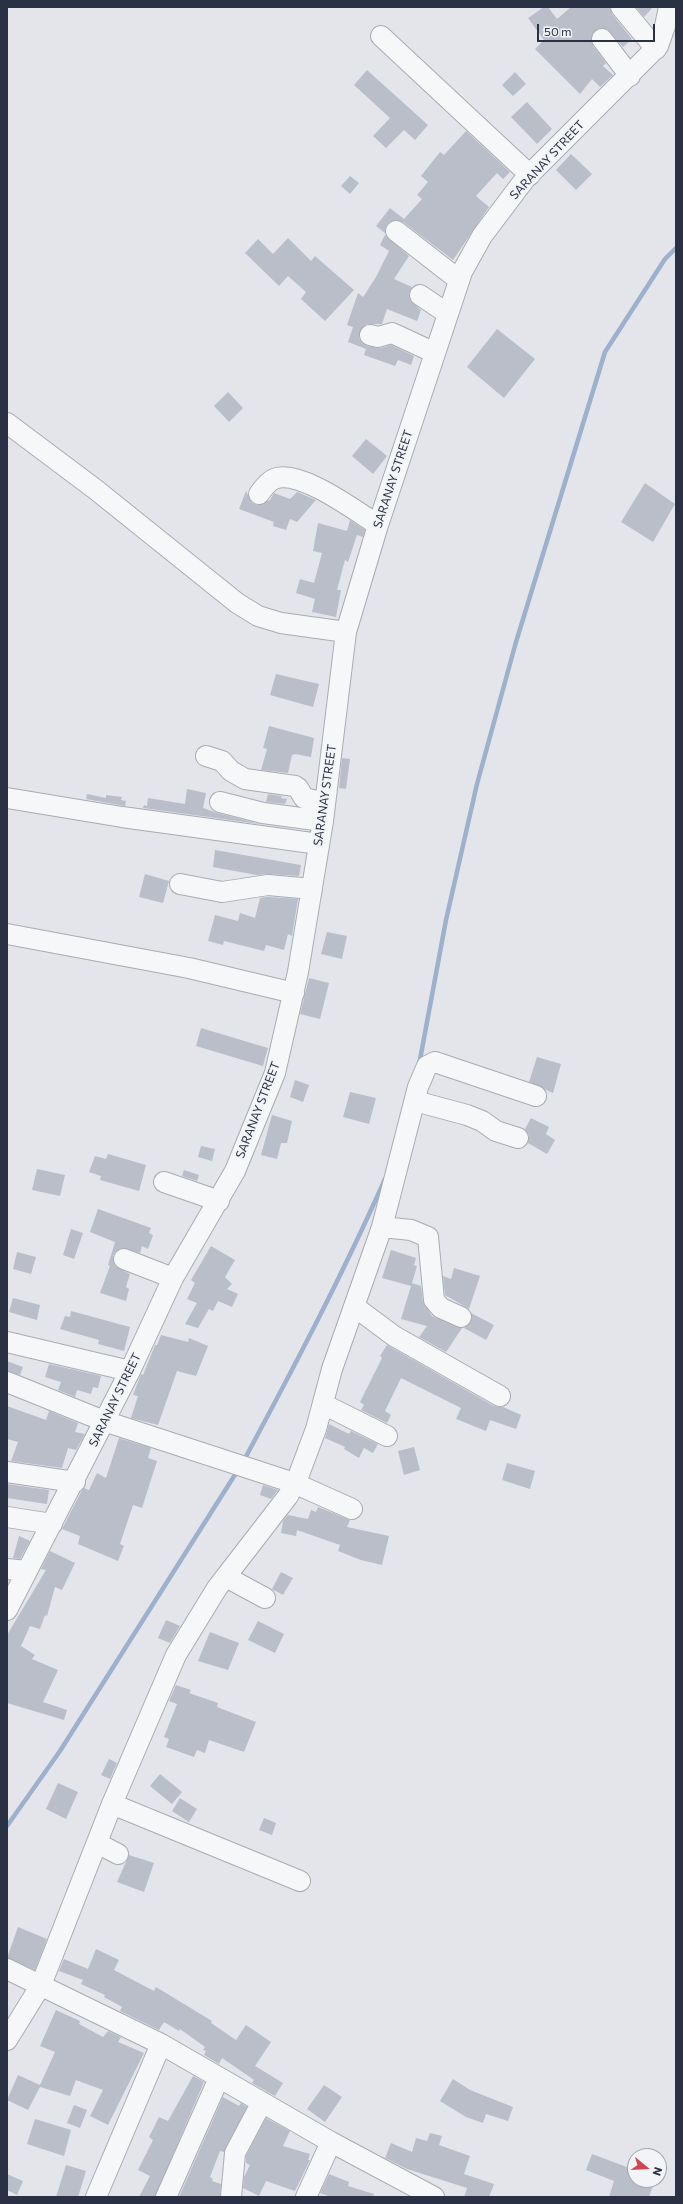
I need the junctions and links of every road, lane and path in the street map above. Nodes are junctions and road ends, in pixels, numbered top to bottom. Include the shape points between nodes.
1 (622, 7) edge
2 (669, 7) edge
3 (381, 36) dead end
4 (602, 39) dead end
5 (656, 49) junction
6 (630, 76) junction
7 (530, 175) junction
8 (396, 231) dead end
9 (459, 280) junction
10 (420, 295) dead end
11 (448, 314) junction
12 (370, 335) dead end
13 (435, 353) junction
14 (7, 423) edge
15 (259, 494) dead end
16 (378, 525) junction
17 (346, 632) junction
18 (206, 756) dead end
19 (7, 798) edge
20 (220, 802) dead end
21 (324, 812) junction
22 (319, 844) junction
23 (180, 884) dead end
24 (312, 889) junction
25 (7, 934) edge
26 (294, 993) junction
27 (536, 1096) dead end
28 (415, 1101) junction
29 (518, 1138) dead end
30 (164, 1182) dead end
31 (219, 1201) junction
32 (382, 1227) junction
33 (124, 1259) dead end
34 (173, 1278) junction
35 (355, 1307) junction
36 (461, 1317) dead end
37 (7, 1342) edge
38 (130, 1371) junction
39 (7, 1382) edge
40 (500, 1396) dead end
41 (323, 1404) junction
42 (104, 1421) junction
43 (388, 1436) dead end
44 (7, 1472) edge
45 (75, 1482) junction
46 (294, 1483) junction
47 (352, 1509) dead end
48 (7, 1517) edge
49 (52, 1524) junction
50 (7, 1569) edge
51 (27, 1571) junction
52 (226, 1577) junction
53 (265, 1598) dead end
54 (9, 1602) edge
55 (112, 1804) junction
56 (97, 1843) junction
57 (118, 1854) dead end
58 (300, 1881) dead end
59 (7, 1969) edge
60 (41, 1985) junction
61 (7, 2040) edge
62 (160, 2044) junction
63 (218, 2078) junction
64 (262, 2102) junction
65 (331, 2142) junction
66 (96, 2197) edge
67 (166, 2197) edge
68 (230, 2197) edge
69 (306, 2197) edge
70 (434, 2197) edge

1 - 5 street
2 - 5 street, SARANAY STREET via 662,38
3 - 7 street
4 - 6 street
5 - 6 street, SARANAY STREET
6 - 7 street, SARANAY STREET
7 - 9 street, SARANAY STREET via 482,236
8 - 9 street
9 - 11 street, SARANAY STREET
10 - 11 street
11 - 13 street, SARANAY STREET
12 - 13 street via 378,337 392,333
13 - 16 street, SARANAY STREET
14 - 17 street via 258,616 281,623
15 - 16 street via 275,479 299,480 316,487
16 - 17 street, SARANAY STREET
17 - 21 street, SARANAY STREET
18 - 21 street via 222,761 245,780 295,786 304,798
19 - 22 street via 122,817
20 - 21 street via 263,813
21 - 22 street, SARANAY STREET
22 - 24 street, SARANAY STREET
23 - 24 street via 222,892 268,885
24 - 26 street, SARANAY STREET
25 - 26 street via 189,968
26 - 31 street, SARANAY STREET via 274,1073 235,1171
27 - 28 street via 435,1062 427,1066
28 - 29 street via 466,1115 496,1131
28 - 32 street
30 - 31 street
31 - 34 street, SARANAY STREET
32 - 35 street
32 - 36 street via 411,1230 428,1237 434,1300 441,1308
33 - 34 street
34 - 38 street, SARANAY STREET
35 - 40 street via 394,1336
35 - 41 street via 332,1369
37 - 38 street
38 - 42 street, SARANAY STREET
39 - 42 street
41 - 43 street
41 - 46 street via 316,1429
42 - 45 street, SARANAY STREET
42 - 46 street
44 - 45 street
45 - 49 street, SARANAY STREET
46 - 47 street
46 - 52 street via 275,1514
48 - 49 street
49 - 51 street, SARANAY STREET
50 - 51 street
51 - 54 street, SARANAY STREET
52 - 53 street
52 - 55 street via 176,1655
55 - 56 street
55 - 58 street
56 - 57 street
56 - 60 street
59 - 60 street
60 - 61 street
60 - 62 street
62 - 63 street
62 - 66 street
63 - 64 street
63 - 67 street
64 - 65 street
64 - 68 street via 236,2154
65 - 69 street
65 - 70 street

